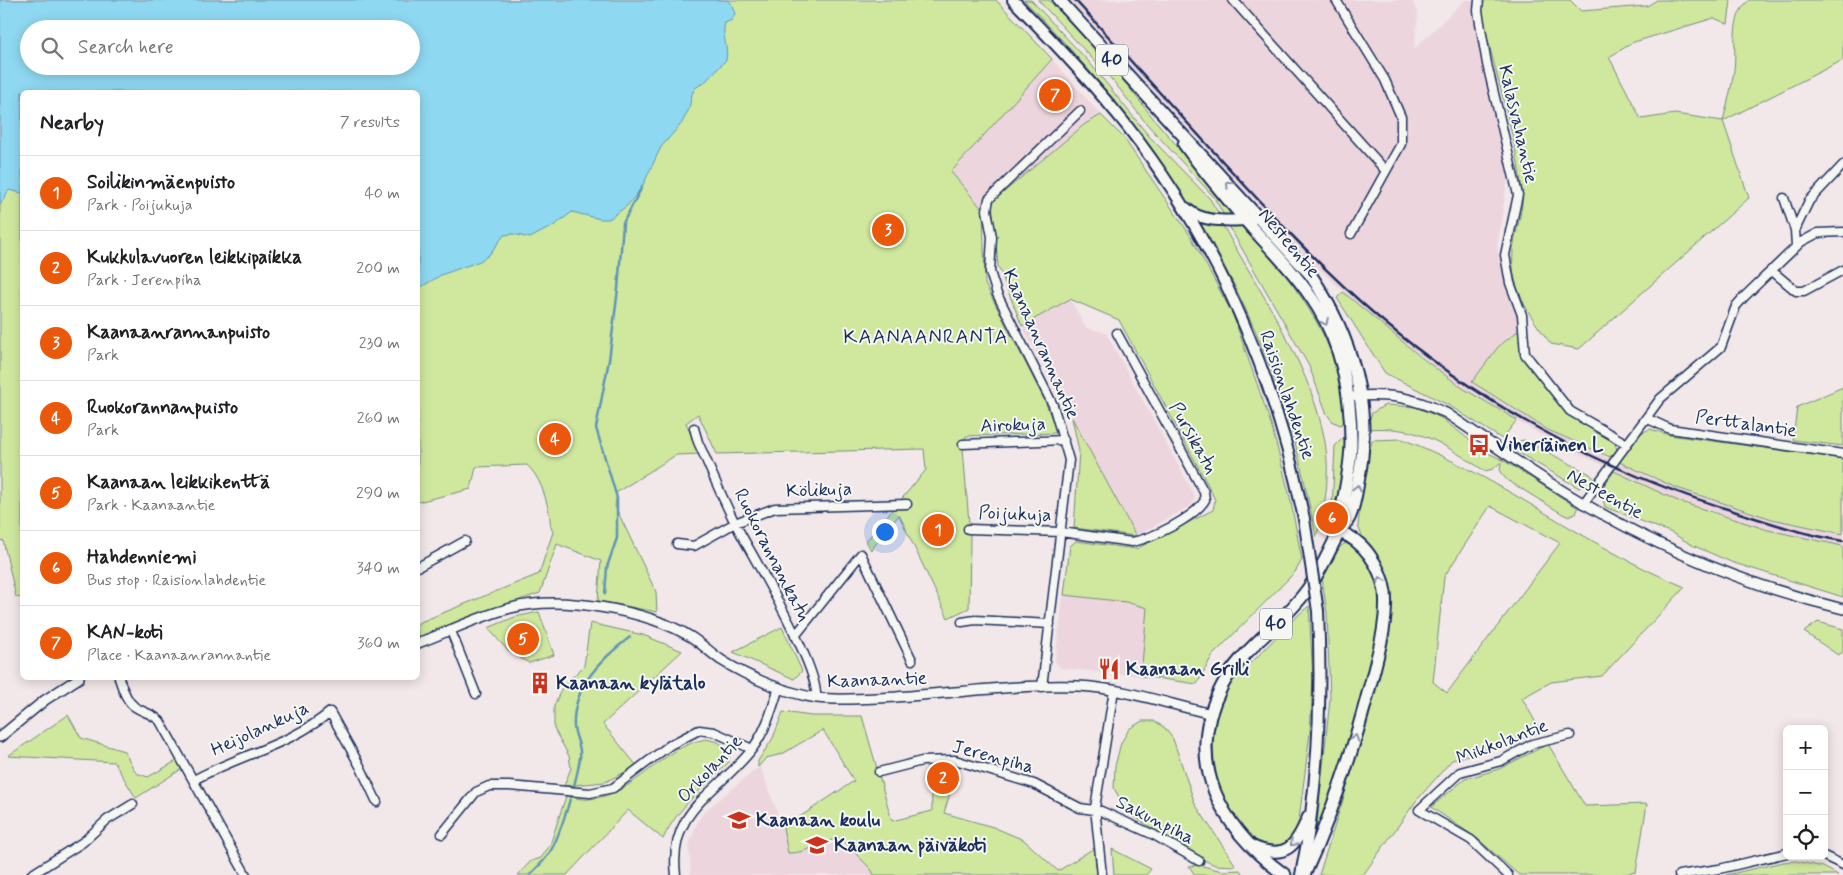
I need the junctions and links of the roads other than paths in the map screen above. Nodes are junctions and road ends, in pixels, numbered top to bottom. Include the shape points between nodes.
1 (1013, 0) edge
2 (1059, 0) edge
3 (1234, 0) edge
4 (1336, 0) edge
5 (1480, 0) edge
6 (1080, 111) dead end
7 (1166, 120) junction
8 (1843, 165) edge
9 (1386, 171) junction
10 (1784, 198) dead end
11 (1180, 202) junction
12 (1246, 220) junction
13 (1262, 220) junction
14 (1795, 230) junction
15 (1843, 232) edge
16 (1350, 234) dead end
17 (1798, 244) junction
18 (1771, 270) junction
19 (1843, 270) edge
20 (1116, 333) dead end
21 (1348, 396) junction
22 (1360, 396) junction
23 (1646, 418) junction
24 (694, 428) dead end
25 (1064, 440) junction
26 (962, 444) dead end
27 (1627, 444) junction
28 (1843, 454) edge
29 (907, 504) dead end
30 (1583, 504) junction
31 (735, 523) junction
32 (968, 529) dead end
33 (1061, 532) junction
34 (1339, 532) junction
35 (465, 541) dead end
36 (678, 544) dead end
37 (420, 566) edge
38 (1843, 609) edge
39 (962, 622) dead end
40 (1050, 624) junction
41 (451, 631) junction
42 (795, 636) junction
43 (420, 642) edge
44 (912, 660) dead end
45 (76, 680) edge
46 (120, 680) edge
47 (1042, 686) junction
48 (779, 687) junction
49 (1114, 690) junction
50 (476, 694) dead end
51 (816, 698) junction
52 (1212, 714) junction
53 (1570, 735) dead end
54 (0, 737) edge
55 (752, 749) junction
56 (879, 772) dead end
57 (194, 780) junction
58 (1314, 800) junction
59 (377, 802) dead end
60 (133, 804) dead end
61 (1095, 808) junction
62 (442, 834) dead end
63 (1247, 843) junction
64 (1783, 854) edge
65 (1828, 858) edge
66 (1199, 862) dead end
67 (1843, 865) edge
68 (31, 875) edge
69 (246, 875) edge
70 (676, 875) edge
71 (1102, 875) edge
72 (1285, 875) edge
73 (1302, 875) edge
74 (1508, 875) edge
75 (1680, 875) edge

1 - 11 main road, Raisionlahdentie via 1091,83
2 - 7 main road, Nesteentie / 40
3 - 9 street
4 - 9 street via 1385,80 1400,117 1401,144
5 - 27 street, Kalasvahantie via 1478,11 1487,64 1518,195 1505,255 1510,283 1522,314 1525,354 1570,411
6 - 25 street, Kaanaanrannantie via 989,199 988,210 992,237 990,272 997,294 1053,405
7 - 12 main road, Nesteentie / 40
13 -> 7 main road, Nesteentie / 40
8 - 14 street via 1809,201
9 - 16 street
10 - 14 street
11 - 12 main road via 1190,212 1205,218
11 - 58 main road, Raisionlahdentie, bridge via 1223,278 1260,363 1283,428 1304,519 1318,611 1321,696
12 - 13 main road
12 -> 21 main road, Nesteentie / 40 via 1318,307 1334,341
13 - 22 main road, Nesteentie / 40 via 1310,274 1330,305 1348,348
14 - 17 street
15 - 17 street via 1818,233
17 - 18 street
18 - 19 street via 1796,292
18 - 23 street via 1736,306 1721,347 1660,399
20 - 33 street, Pursikatu via 1204,492 1205,500 1201,507 1183,519 1142,540 1132,542
21 - 22 street, Nesteentie
21 - 34 main road, 40 via 1351,444
22 - 30 street, Nesteentie via 1402,396 1446,413
34 -> 22 main road, 40 via 1349,519 1360,476 1363,441
23 - 27 street
23 - 28 street, Perttalantie via 1670,429
24 - 31 street, Ruokorannankatu
25 - 26 street, Airokuja
25 - 33 street, Kaanaanrannantie via 1069,460
27 - 30 street
29 - 31 street, Kölikuja via 775,508
30 - 38 street, Nesteentie via 1697,560 1780,591
31 - 36 street, Kölikuja via 694,546
31 - 42 street, Ruokorannankatu
32 - 33 street, Poijukuja
33 - 40 street, Kaanaanrannantie
34 - 52 main road, 40 via 1307,591 1231,672
73 -> 34 main road via 1322,835 1340,784 1366,702 1385,624 1384,592 1376,567 1357,541
35 - 37 street
39 - 40 street
40 - 47 street, Kaanaanrannantie
41 - 43 street, Kaanaantie
41 - 48 street, Kaanaantie via 508,608 537,602 566,602 664,624 692,638 736,669
41 - 50 street
42 - 44 street via 861,554
42 - 51 street, Ruokorannankatu via 817,688
45 - 54 street via 45,700
46 - 57 street via 130,702 160,721
47 - 49 street, Kaanaantie
47 - 51 street, Kaanaantie via 880,698
48 - 51 street, Kaanaantie
48 - 55 street, Orkolantie via 764,730
49 - 52 street, Kaanaantie
49 - 61 street
52 - 63 main road, 40 via 1207,755 1212,786 1225,815
53 - 74 street, Mikkolantie via 1532,744 1502,761 1460,772 1419,810 1470,840
55 - 62 street via 714,732 698,730 670,745 614,788 590,793 489,786 476,792
55 - 70 street, Orkolantie via 686,818 675,850
56 - 61 street, Jerenpiha via 922,761 954,760 1034,784 1080,808
57 - 59 street, Heijolankuja via 282,741 317,723 330,712
57 - 69 street
58 -> 63 main road via 1293,845 1271,852
58 - 73 main road, Raisionlahdentie
60 - 68 street via 107,820 83,842
61 - 66 street, Sakunpiha
61 - 71 street
63 - 72 main road, 40 via 1262,859
64 - 75 street
65 - 67 street

